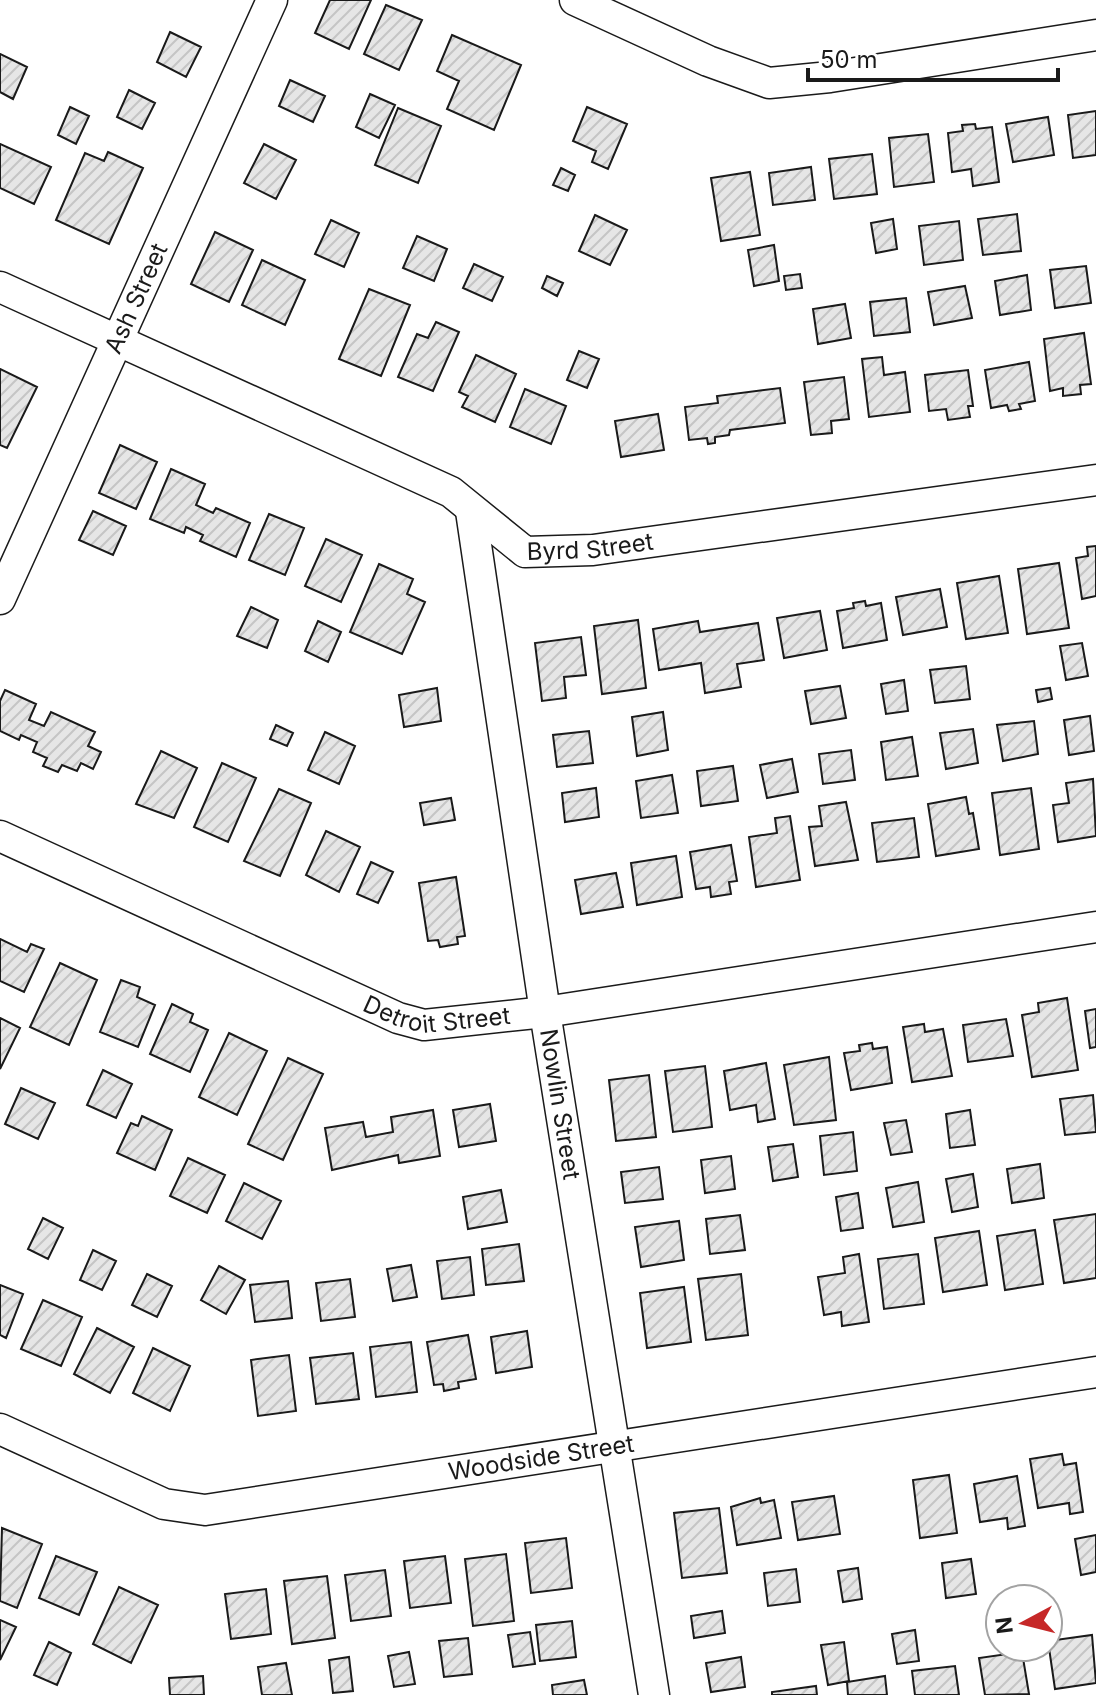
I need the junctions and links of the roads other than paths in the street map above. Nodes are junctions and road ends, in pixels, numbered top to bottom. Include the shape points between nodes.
1 (272, 0) edge
2 (575, 0) edge
3 (1096, 35) edge
4 (0, 287) edge
5 (117, 342) junction
6 (1096, 480) edge
7 (471, 511) junction
8 (0, 599) edge
9 (0, 836) edge
10 (1096, 927) edge
11 (545, 1012) junction
12 (1096, 1372) edge
13 (0, 1429) edge
14 (612, 1446) junction
15 (654, 1695) edge

1 - 5 street, Ash Street
2 - 3 street via 769,83
4 - 5 street, Byrd Street
5 - 7 street, Byrd Street via 414,474 451,492
5 - 8 street, Ash Street
6 - 7 street, Byrd Street via 593,550 525,552
7 - 11 street, Nowlin Street
9 - 11 street, Detroit Street via 398,1018 424,1025
10 - 11 street, Detroit Street
11 - 14 street, Nowlin Street
12 - 14 street, Woodside Street
13 - 14 street, Woodside Street via 164,1504 205,1510
14 - 15 street, Nowlin Street

